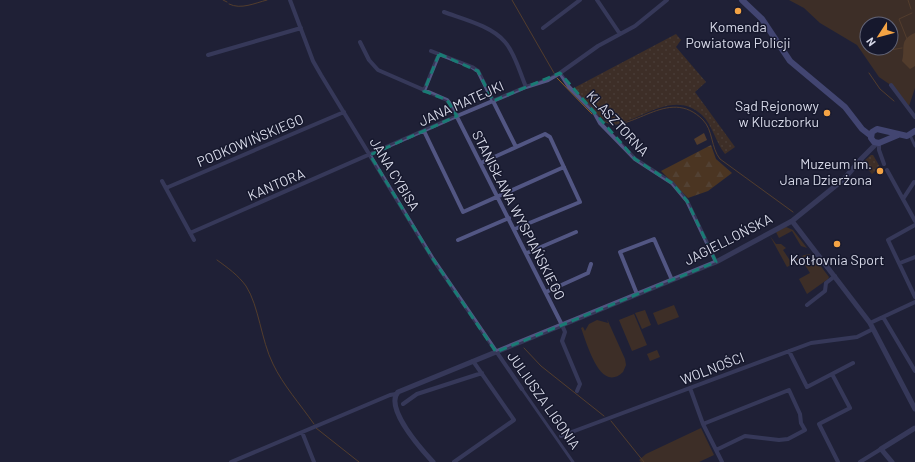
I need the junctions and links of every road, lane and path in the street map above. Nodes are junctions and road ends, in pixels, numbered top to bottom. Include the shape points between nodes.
1 (290, 0) edge
2 (580, 0) edge
3 (598, 0) edge
4 (667, 0) edge
5 (742, 0) edge
6 (444, 12) dead end
7 (301, 28) junction
8 (543, 28) dead end
9 (620, 34) junction
10 (360, 42) dead end
11 (431, 51) dead end
12 (439, 54) junction
13 (208, 55) dead end
14 (560, 73) junction
15 (891, 85) dead end
16 (526, 87) junction
17 (424, 90) junction
18 (493, 101) junction
19 (344, 112) junction
20 (457, 116) junction
21 (915, 116) edge
22 (424, 131) junction
23 (883, 132) junction
24 (913, 133) edge
25 (898, 135) junction
26 (876, 139) junction
27 (915, 146) edge
28 (516, 147) junction
29 (370, 155) junction
30 (481, 162) junction
31 (884, 164) dead end
32 (564, 167) junction
33 (887, 170) dead end
34 (162, 181) dead end
35 (914, 181) edge
36 (166, 188) junction
37 (498, 197) junction
38 (903, 199) junction
39 (509, 218) junction
40 (792, 220) junction
41 (915, 221) edge
42 (915, 225) edge
43 (515, 230) junction
44 (576, 232) dead end
45 (190, 233) junction
46 (194, 240) dead end
47 (458, 240) dead end
48 (527, 253) junction
49 (915, 256) edge
50 (716, 262) junction
51 (591, 264) dead end
52 (900, 264) junction
53 (835, 276) junction
54 (672, 280) junction
55 (546, 292) junction
56 (637, 294) junction
57 (915, 298) edge
58 (915, 302) edge
59 (806, 305) dead end
60 (883, 317) junction
61 (870, 323) junction
62 (562, 325) junction
63 (873, 329) junction
64 (789, 351) junction
65 (496, 352) junction
66 (473, 361) junction
67 (853, 363) dead end
68 (915, 371) edge
69 (482, 373) junction
70 (832, 374) junction
71 (690, 388) junction
72 (522, 389) joint
73 (577, 391) dead end
74 (396, 394) junction
75 (403, 404) dead end
76 (915, 409) edge
77 (703, 424) junction
78 (915, 428) edge
79 (302, 432) junction
80 (561, 436) dead end
81 (881, 449) junction
82 (716, 450) junction
83 (231, 462) edge
84 (314, 462) edge
85 (433, 462) edge
86 (454, 462) edge
87 (573, 462) edge
88 (722, 462) edge
89 (838, 462) edge
90 (860, 462) edge
91 (892, 462) edge

1 - 7 street, JANA CYBISA
2 - 8 street
3 - 9 street
4 - 9 street, JANA MATEJKI via 635,26
5 - 26 main road via 762,19 790,61
6 - 16 street via 487,29 500,37 506,43
7 - 13 street
7 - 19 street, JANA CYBISA via 316,68
9 - 14 street, JANA MATEJKI
10 - 17 street, STANISŁAWA WYSPIAŃSKIEGO via 378,70
11 - 12 street
12 - 17 street
12 - 18 street via 478,71
14 - 16 street, JANA MATEJKI
14 - 50 street, KLASZTORNA via 572,90 594,112 600,123 634,159 672,183 687,201
15 - 21 street
16 - 18 street, JANA MATEJKI
17 - 20 street, STANISŁAWA WYSPIAŃSKIEGO via 447,100
18 - 20 street, JANA MATEJKI
18 - 28 street
19 - 29 street, JANA CYBISA
19 - 36 street, PODKOWIŃSKIEGO
20 - 22 street, JANA MATEJKI
20 - 30 street, STANISŁAWA WYSPIAŃSKIEGO
22 - 29 street, JANA MATEJKI
22 - 37 street via 463,212
23 - 25 main road
23 - 26 main road
23 - 26 main road via 877,129
24 - 25 main road via 907,136
24 - 27 street
25 - 26 main road
26 - 31 street
26 - 40 street, JAGIELLOŃSKA via 844,179
28 - 30 street
28 - 32 street via 547,134
29 - 45 street, KANTORA
29 - 65 street, JANA CYBISA via 433,259
30 - 37 street, STANISŁAWA WYSPIAŃSKIEGO
32 - 37 street
32 - 43 street via 580,202
33 - 38 street
34 - 36 street
35 - 38 street
36 - 45 street
37 - 39 street, STANISŁAWA WYSPIAŃSKIEGO
38 - 41 street
39 - 43 street, STANISŁAWA WYSPIAŃSKIEGO
39 - 47 street
40 - 50 street, JAGIELLOŃSKA
40 - 53 street
42 - 52 street via 888,240
43 - 48 street, STANISŁAWA WYSPIAŃSKIEGO
44 - 48 street
45 - 46 street
48 - 55 street, STANISŁAWA WYSPIAŃSKIEGO
49 - 52 street
50 - 54 street, JAGIELLOŃSKA
51 - 55 street via 588,273
52 - 57 street
53 - 59 street via 826,283 825,291
53 - 61 street
54 - 56 street, JAGIELLOŃSKA
54 - 56 street via 654,239 620,252
55 - 62 street, STANISŁAWA WYSPIAŃSKIEGO
56 - 62 street, JAGIELLOŃSKA
58 - 60 street
60 - 61 street
60 - 68 street
61 - 63 street
62 - 65 street, JAGIELLOŃSKA
62 - 73 street via 565,332 562,341 580,384
63 - 64 street, WOLNOŚCI via 856,337 820,340
63 - 76 street
64 - 70 street via 807,387
64 - 71 street, WOLNOŚCI
65 - 66 street, JAGIELLOŃSKA
65 - 72 street, JULIUSZA LIGONIA
66 - 69 street
66 - 74 street, JAGIELLOŃSKA
67 - 70 street
69 - 75 street via 417,394
69 - 86 street via 514,420
70 - 89 street via 850,408 819,424
71 - 77 street
71 - 80 street, WOLNOŚCI
72 - 87 street, JULIUSZA LIGONIA
74 - 79 street
74 - 85 street via 395,405 405,426 414,441
77 - 82 street
77 - 82 street via 789,390 805,430 788,439 779,440 745,436
78 - 81 street
79 - 83 street
79 - 84 street
81 - 90 street
81 - 91 street
82 - 88 street

